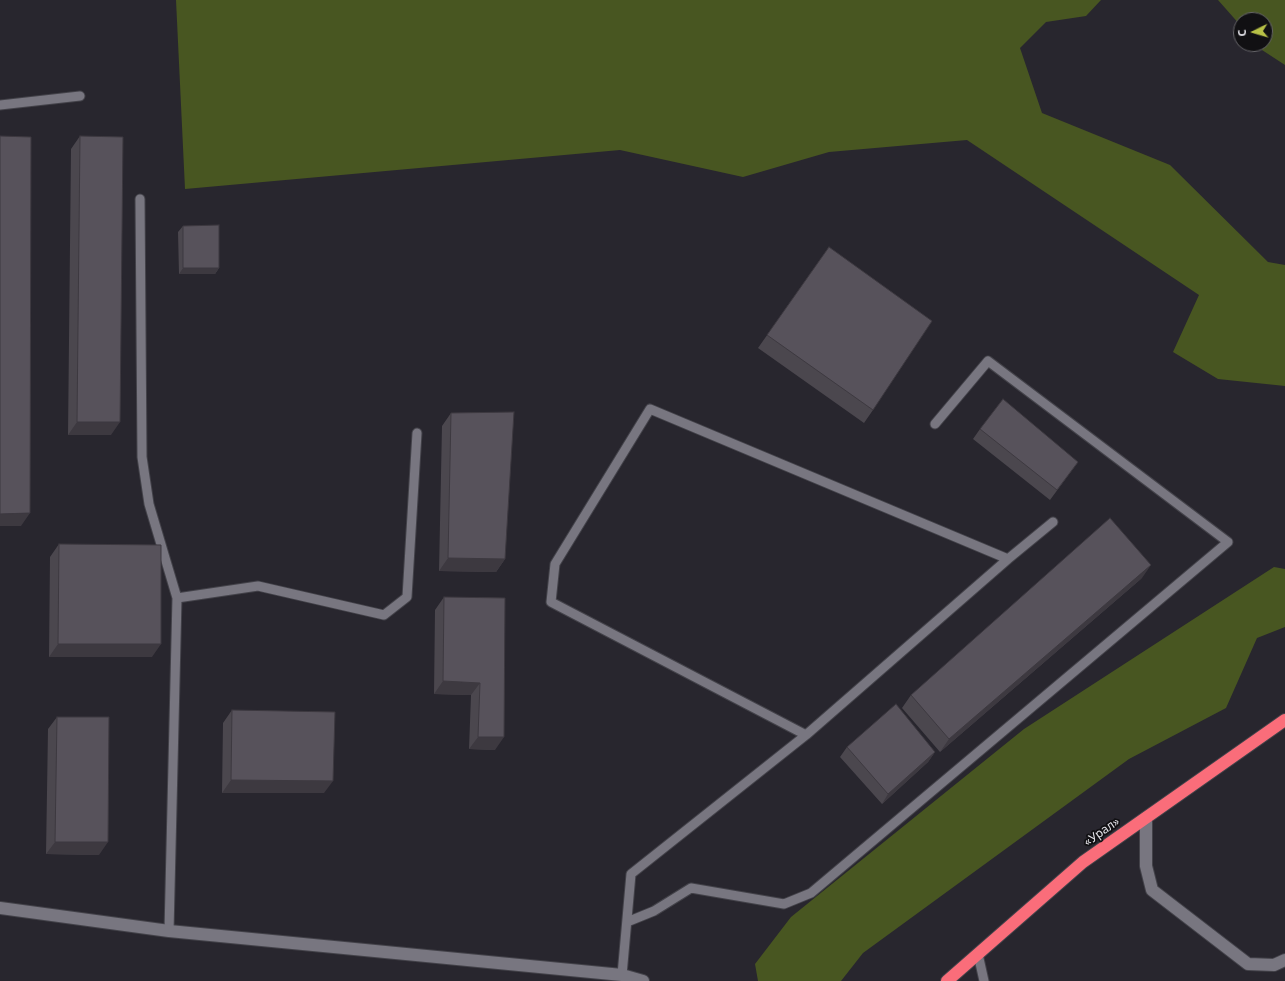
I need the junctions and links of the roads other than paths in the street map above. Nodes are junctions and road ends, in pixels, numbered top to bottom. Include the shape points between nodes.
1 (80, 96) dead end
2 (0, 105) edge
3 (140, 199) dead end
4 (935, 424) dead end
5 (417, 433) dead end
6 (1053, 522) dead end
7 (1008, 559) junction
8 (177, 598) junction
9 (1285, 720) edge
10 (806, 736) junction
11 (1146, 818) junction
12 (0, 908) edge
13 (627, 922) junction
14 (169, 931) junction
15 (978, 954) junction
16 (1285, 960) edge
17 (622, 975) junction
18 (643, 981) edge
19 (947, 981) edge
20 (984, 981) edge

1 - 2 lane
3 - 8 lane via 142,457 149,504
4 - 13 lane via 988,361 1228,542 811,893 784,904 690,888 654,911
5 - 8 lane via 407,597 384,615 258,586
6 - 7 lane
7 - 10 lane
7 - 10 lane via 650,409 555,564 551,602
8 - 14 lane
9 - 11 highway, «Урал»
10 - 13 lane via 631,874
11 - 15 highway, «Урал» via 1084,862
11 - 16 street via 1146,866 1152,890 1248,964 1274,965
12 - 14 street
13 - 17 lane
14 - 17 street
15 - 19 highway, «Урал»
15 - 20 lane
17 - 18 street

